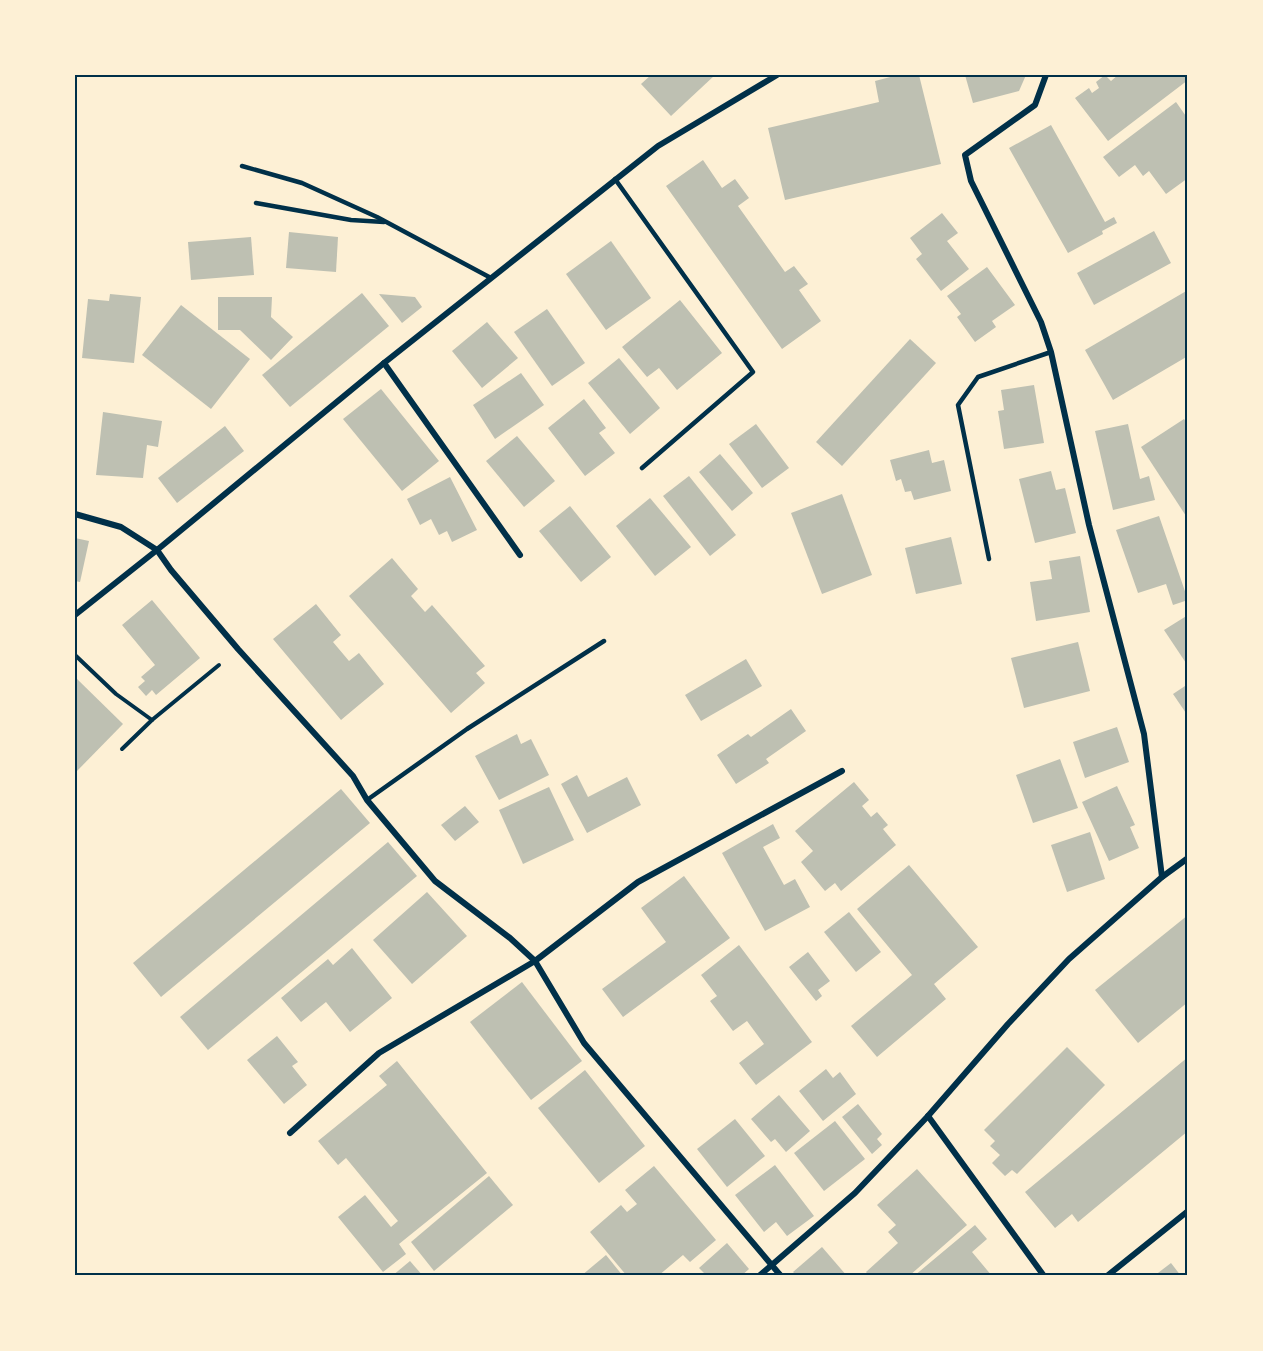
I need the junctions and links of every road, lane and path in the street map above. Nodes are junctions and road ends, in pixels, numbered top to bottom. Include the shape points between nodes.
1 (777, 75) edge
2 (1046, 75) edge
3 (242, 166) dead end
4 (615, 179) junction
5 (256, 203) dead end
6 (385, 222) junction
7 (491, 278) junction
8 (1051, 352) junction
9 (384, 363) junction
10 (642, 468) dead end
11 (75, 514) edge
12 (157, 550) junction
13 (520, 555) dead end
14 (989, 559) dead end
15 (75, 615) edge
16 (604, 641) dead end
17 (238, 649) junction
18 (75, 655) edge
19 (152, 720) junction
20 (122, 749) dead end
21 (842, 771) dead end
22 (367, 800) junction
23 (1188, 858) edge
24 (1162, 877) junction
25 (535, 961) junction
26 (928, 1116) junction
27 (290, 1133) dead end
28 (1188, 1211) edge
29 (772, 1265) junction
30 (759, 1276) edge
31 (781, 1276) edge
32 (1044, 1276) edge
33 (1107, 1276) edge

1 - 4 street via 658,146
2 - 8 street via 1035,105 965,155 971,181 1041,322
3 - 6 lane via 302,183
4 - 7 street
4 - 10 lane via 753,372
5 - 6 lane
6 - 7 lane
7 - 9 street
8 - 14 lane via 978,377 958,405
8 - 24 street via 1089,525 1144,734
9 - 12 street
9 - 13 street
11 - 12 street via 120,527
12 - 15 street
12 - 17 street
16 - 22 lane via 467,729
17 - 19 path
17 - 22 street via 353,776
18 - 19 path via 116,694
19 - 20 path
21 - 25 street via 638,882
22 - 25 street via 435,881
23 - 24 street
24 - 26 street via 1069,959
25 - 27 street via 379,1053
25 - 29 street via 584,1043
26 - 29 street via 855,1193
26 - 32 street
28 - 33 street
29 - 30 street
29 - 31 street

